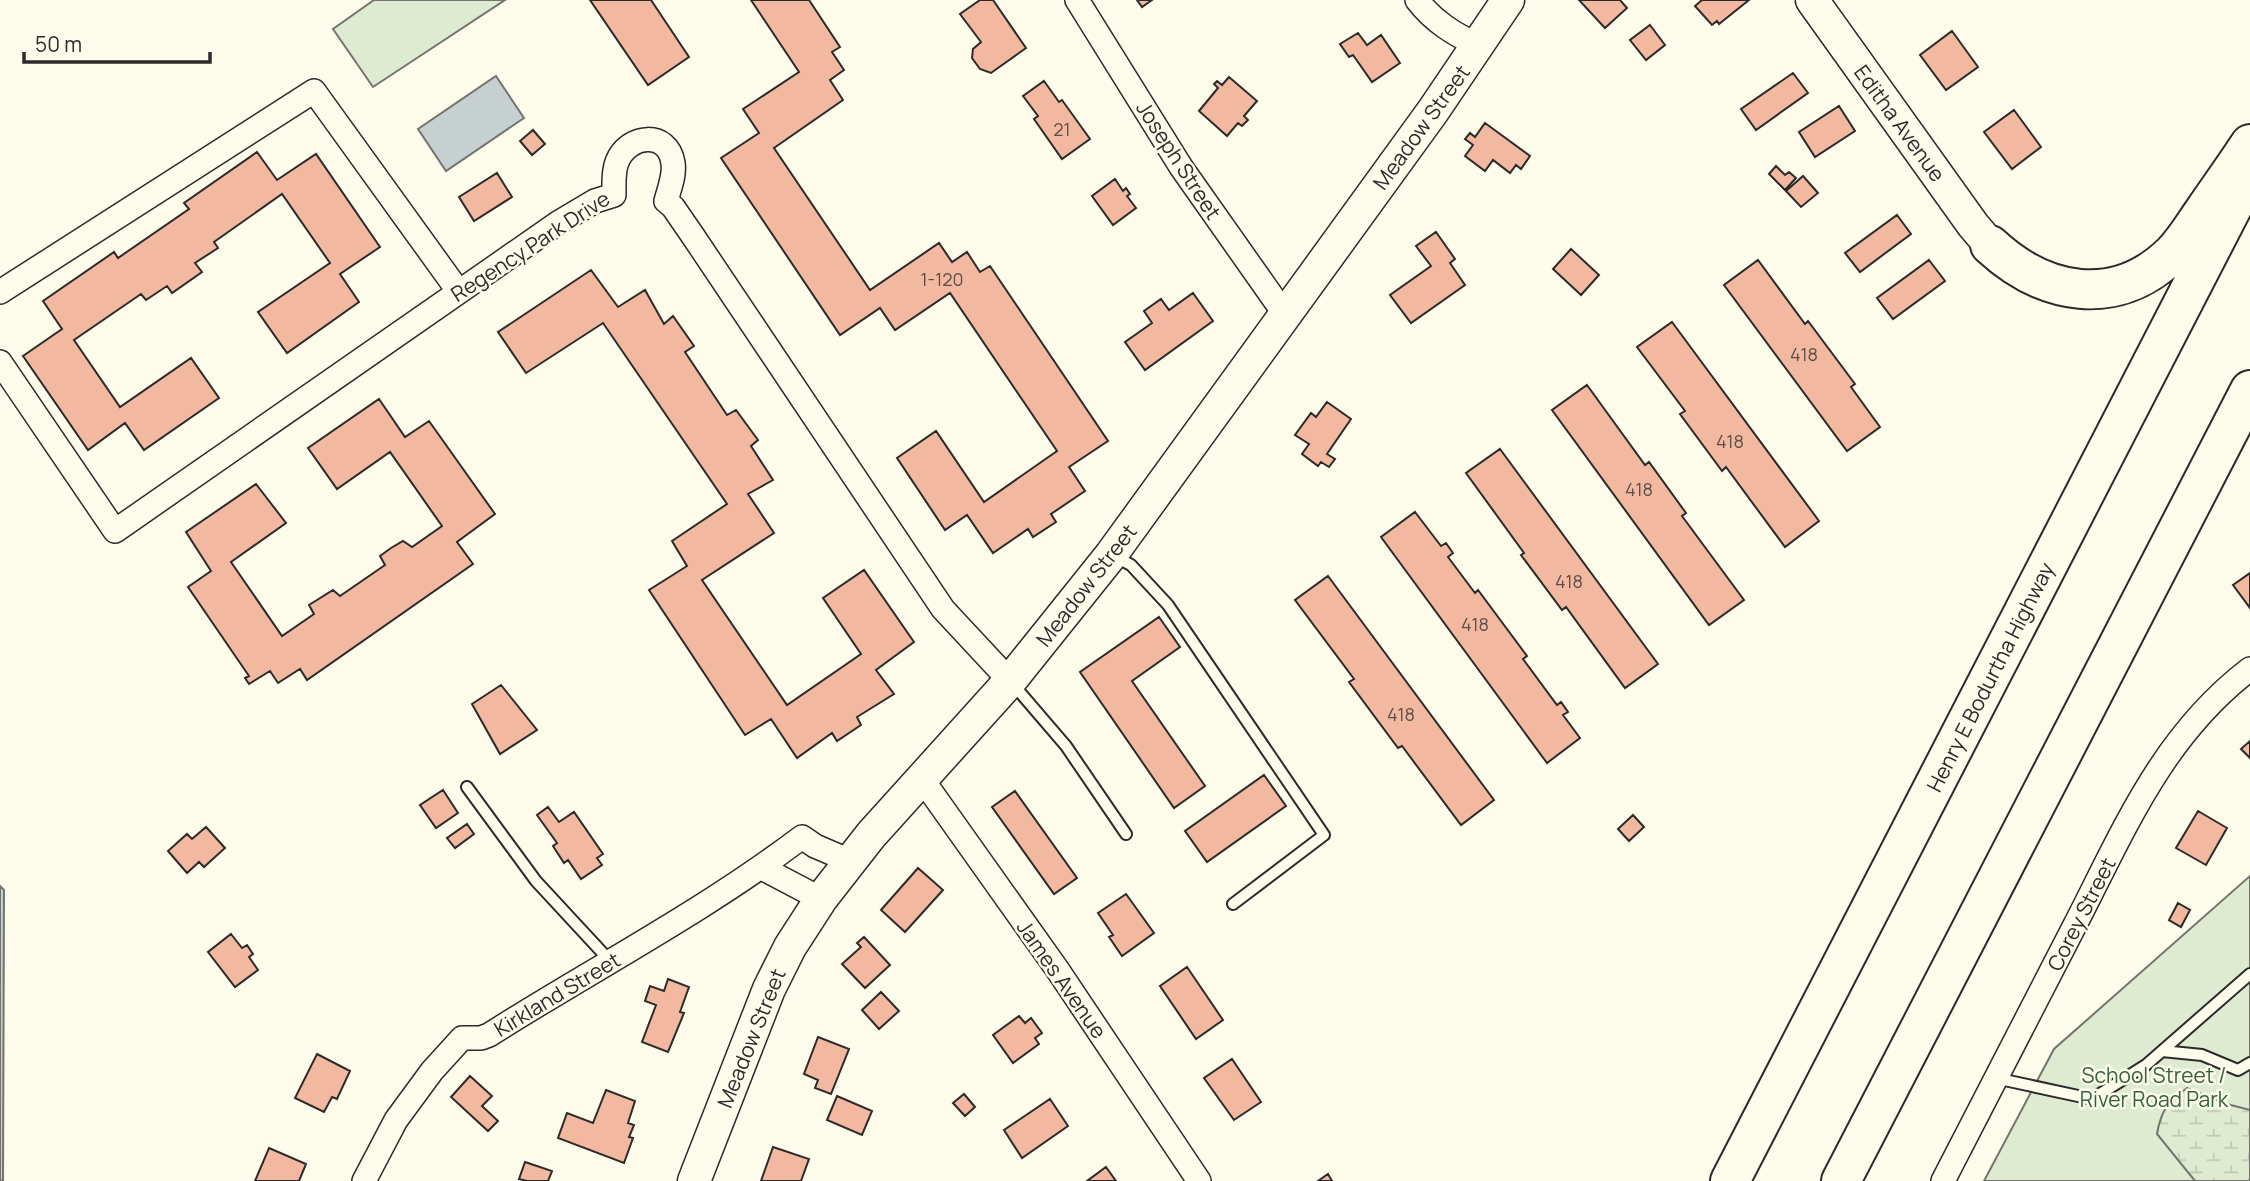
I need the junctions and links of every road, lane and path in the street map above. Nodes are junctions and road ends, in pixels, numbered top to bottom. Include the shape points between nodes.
1 (1077, 0) edge
2 (1417, 0) edge
3 (1508, 0) edge
4 (1812, 0) edge
5 (1479, 46) junction
6 (2250, 144) edge
7 (2250, 173) edge
8 (1990, 246) joint
9 (0, 292) edge
10 (459, 292) junction
11 (1286, 316) junction
12 (0, 362) edge
13 (2250, 390) edge
14 (1111, 555) junction
15 (2250, 669) edge
16 (1010, 681) junction
17 (922, 779) junction
18 (467, 787) dead end
19 (1126, 834) dead end
20 (850, 861) junction
21 (762, 868) junction
22 (821, 899) junction
23 (1234, 904) dead end
24 (611, 962) junction
25 (2250, 974) edge
26 (2162, 1051) junction
27 (2250, 1063) edge
28 (1995, 1078) junction
29 (364, 1181) edge
30 (694, 1181) edge
31 (1199, 1181) edge
32 (1730, 1181) edge
33 (1841, 1181) edge
34 (1943, 1181) edge

1 - 11 street, Joseph Street via 1181,167
2 - 5 street via 1444,27
3 - 5 street, Meadow Street
4 - 8 street, Editha Avenue
5 - 11 street, Meadow Street
6 - 8 highway via 2174,252 2127,284 2098,290 2044,282 2009,263
7 - 32 highway, Henry E Bodurtha Highway
9 - 10 street via 314,90
10 - 12 street, Regency Park Drive via 115,531
10 - 16 street, Regency Park Drive via 583,207 614,195 616,163 630,145 645,139 664,146 673,160 666,201 943,609
11 - 14 street, Meadow Street
13 - 33 highway
14 - 16 street, Meadow Street
14 - 23 lane via 1131,565 1168,604 1324,835
15 - 28 street, Corey Street via 2210,703 2159,767
16 - 17 street, Meadow Street
16 - 19 lane via 1066,746
17 - 20 street, Meadow Street
17 - 31 street, James Avenue
18 - 24 lane via 536,881
20 - 21 street, Kirkland Street via 802,837
20 - 22 street, Meadow Street
21 - 22 street
21 - 24 street, Kirkland Street
22 - 30 street, Meadow Street via 769,989
24 - 29 street, Kirkland Street via 489,1035 462,1038 396,1120
25 - 26 lane
26 - 27 lane via 2202,1055 2238,1070
26 - 28 lane via 2092,1099
28 - 34 street, Corey Street

